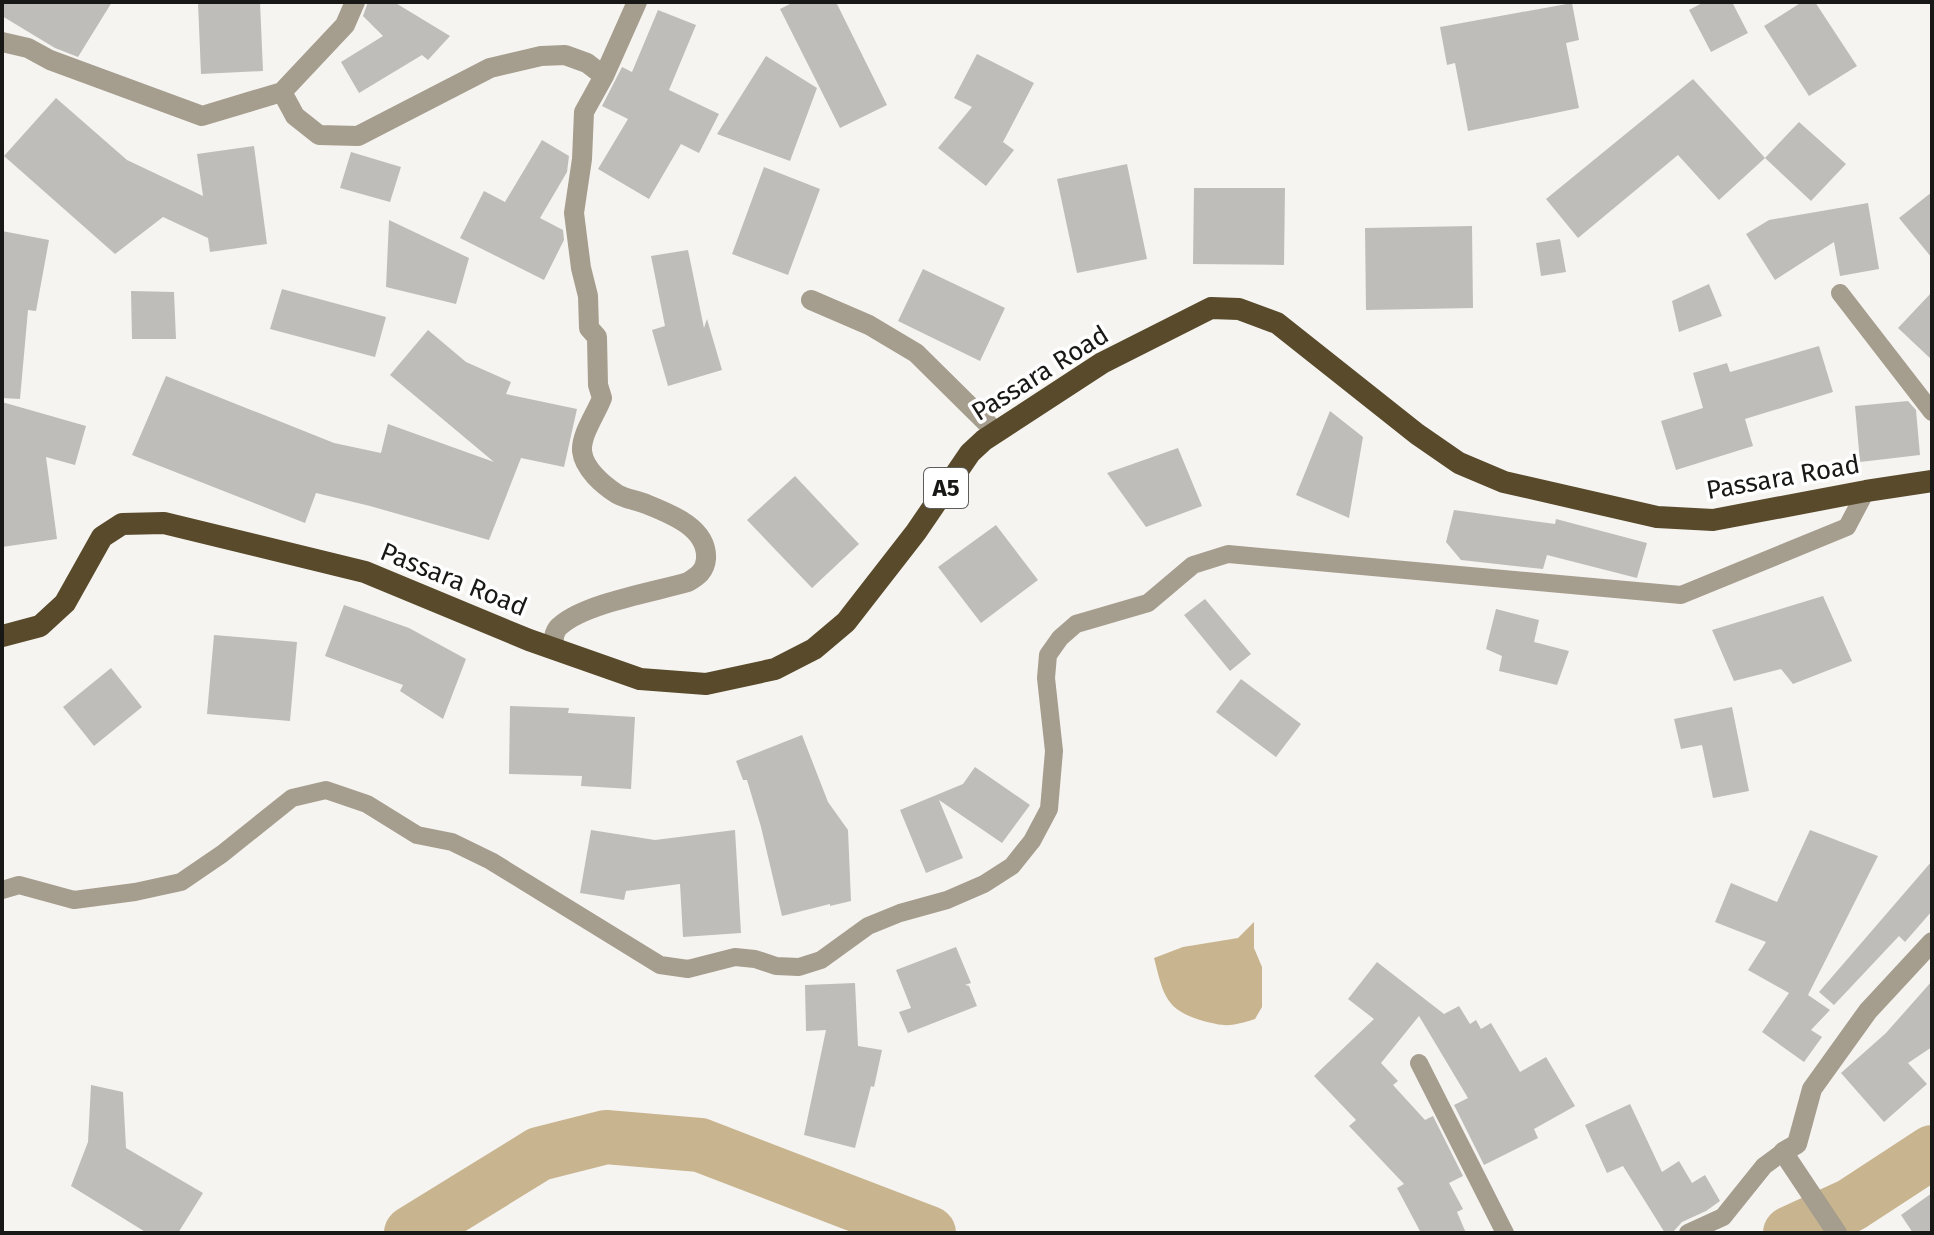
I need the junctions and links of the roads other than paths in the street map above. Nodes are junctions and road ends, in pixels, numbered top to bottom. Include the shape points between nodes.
1 (355, 2) edge
2 (637, 2) edge
3 (2, 42) edge
4 (604, 76) junction
5 (282, 92) junction
6 (1840, 293) dead end
7 (811, 300) dead end
8 (1932, 412) edge
9 (996, 432) junction
10 (1932, 481) edge
11 (1866, 491) junction
12 (2, 636) edge
13 (553, 648) junction
14 (2, 890) edge
15 (1932, 942) edge
16 (1419, 1063) dead end
17 (1783, 1152) junction
18 (1505, 1233) edge
19 (1688, 1233) edge
20 (1837, 1233) edge

1 - 5 street via 345,25
2 - 4 street
3 - 5 street via 202,116
4 - 5 street via 565,55 490,68 358,136 319,135 295,116
4 - 13 street via 584,112 574,213 589,328 597,337 602,398 582,451 590,470 619,496 690,525 702,538 705,567 688,582 584,612 560,625
6 - 8 lane
7 - 9 street via 916,353
9 - 11 highway, Passara Road / A5 via 1102,363 1211,308 1239,309 1277,323 1417,434 1459,463 1504,482 1657,517 1713,520
9 - 13 highway, Passara Road / A5 via 970,453 846,622 814,649 775,669 706,684 640,679
10 - 11 highway, Passara Road / A5
11 - 14 lane via 1847,527 1681,595 1228,554 1193,565 1148,603 1076,624 1048,655 1054,751 1049,809 1012,866 984,884 868,926 821,960 799,967 735,957 688,969 660,965 491,861 452,842 417,835 367,804 326,790 292,798 181,882 74,900 19,885
12 - 13 highway, Passara Road / A5 via 40,626 65,603 102,537 122,524 164,523 365,572
15 - 17 street via 1868,1011 1812,1089 1797,1144
16 - 18 lane
17 - 19 lane via 1764,1166 1723,1217
17 - 20 street

